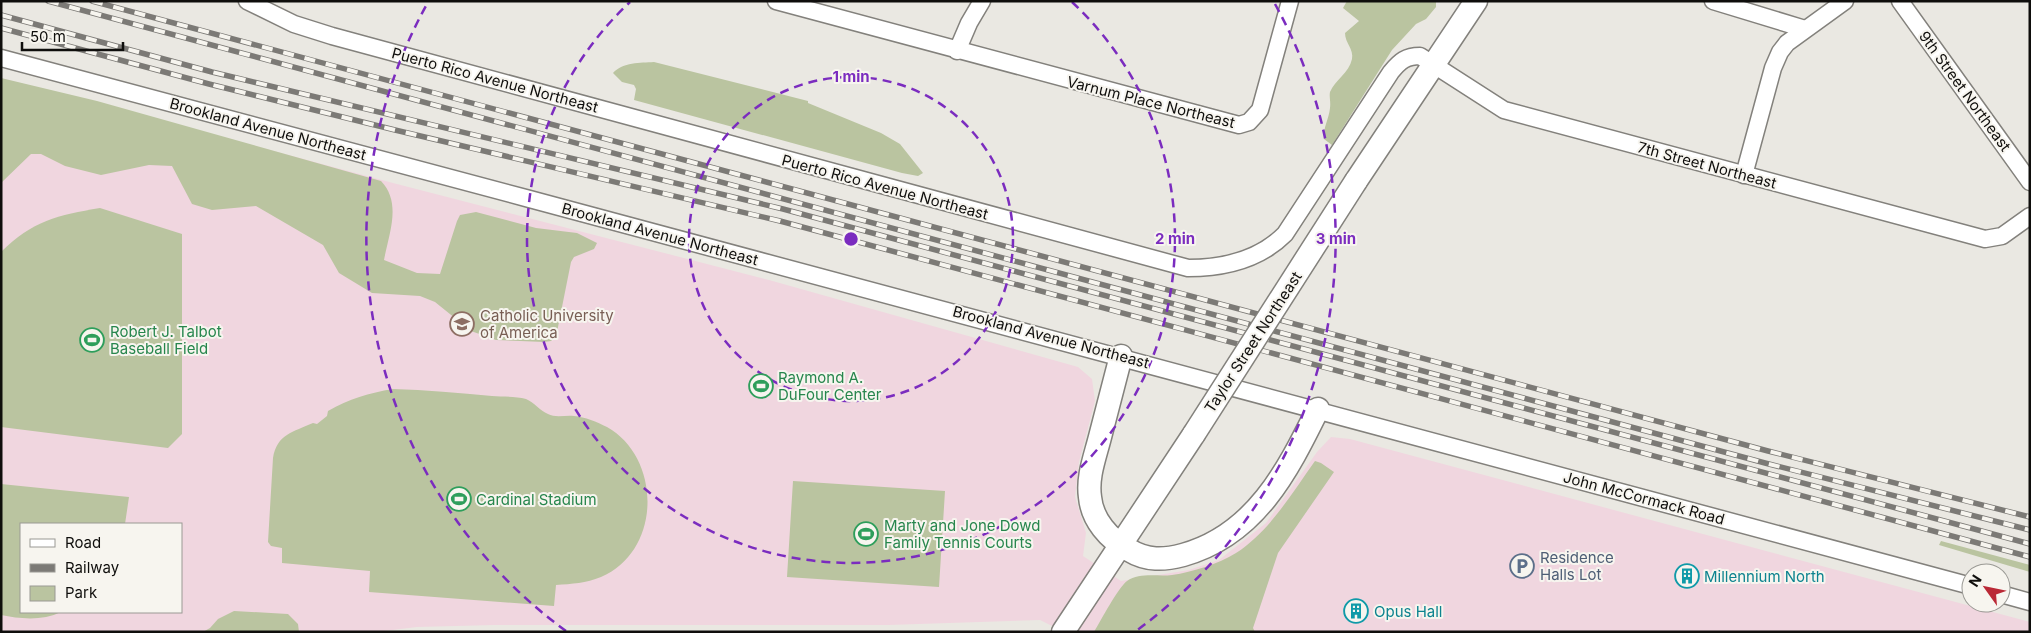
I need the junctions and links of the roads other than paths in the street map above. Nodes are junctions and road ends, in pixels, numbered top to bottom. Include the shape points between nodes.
1 (247, 1) edge
2 (776, 1) edge
3 (982, 1) edge
4 (1290, 1) edge
5 (1476, 1) edge
6 (1713, 1) edge
7 (1845, 1) edge
8 (1900, 1) edge
9 (1805, 29) junction
10 (957, 51) junction
11 (1, 58) edge
12 (1434, 65) junction
13 (1744, 175) junction
14 (2030, 182) edge
15 (2030, 216) edge
16 (1121, 356) junction
17 (1318, 409) junction
18 (1121, 546) junction
19 (1961, 583) edge
20 (2011, 597) edge
21 (2030, 602) edge
22 (1063, 632) edge

1 - 12 street, Puerto Rico Avenue Northeast via 288,22 332,36 1188,268 1234,263 1274,244 1285,234 1399,61 1420,56
2 - 10 street
3 - 10 street
4 - 10 street, Varnum Place Northeast via 1260,110 1249,122 1239,126
5 - 12 main road, Taylor Street Northeast
6 - 9 street
7 - 9 street
8 - 14 street, 9th Street Northeast
9 - 13 street via 1783,47 1774,62
11 - 16 street, Brookland Avenue Northeast
12 - 13 street, 7th Street Northeast via 1504,110
12 - 18 main road, Taylor Street Northeast, bridge
13 - 15 street, 7th Street Northeast via 1991,239 2002,236
16 - 17 street, Brookland Avenue Northeast
16 - 18 main road via 1089,490 1095,515 1104,530
17 - 18 main road via 1268,496 1232,534 1198,550 1161,559 1140,556
17 - 19 street, John McCormack Road
18 - 22 main road, Taylor Street Northeast
20 - 21 street

